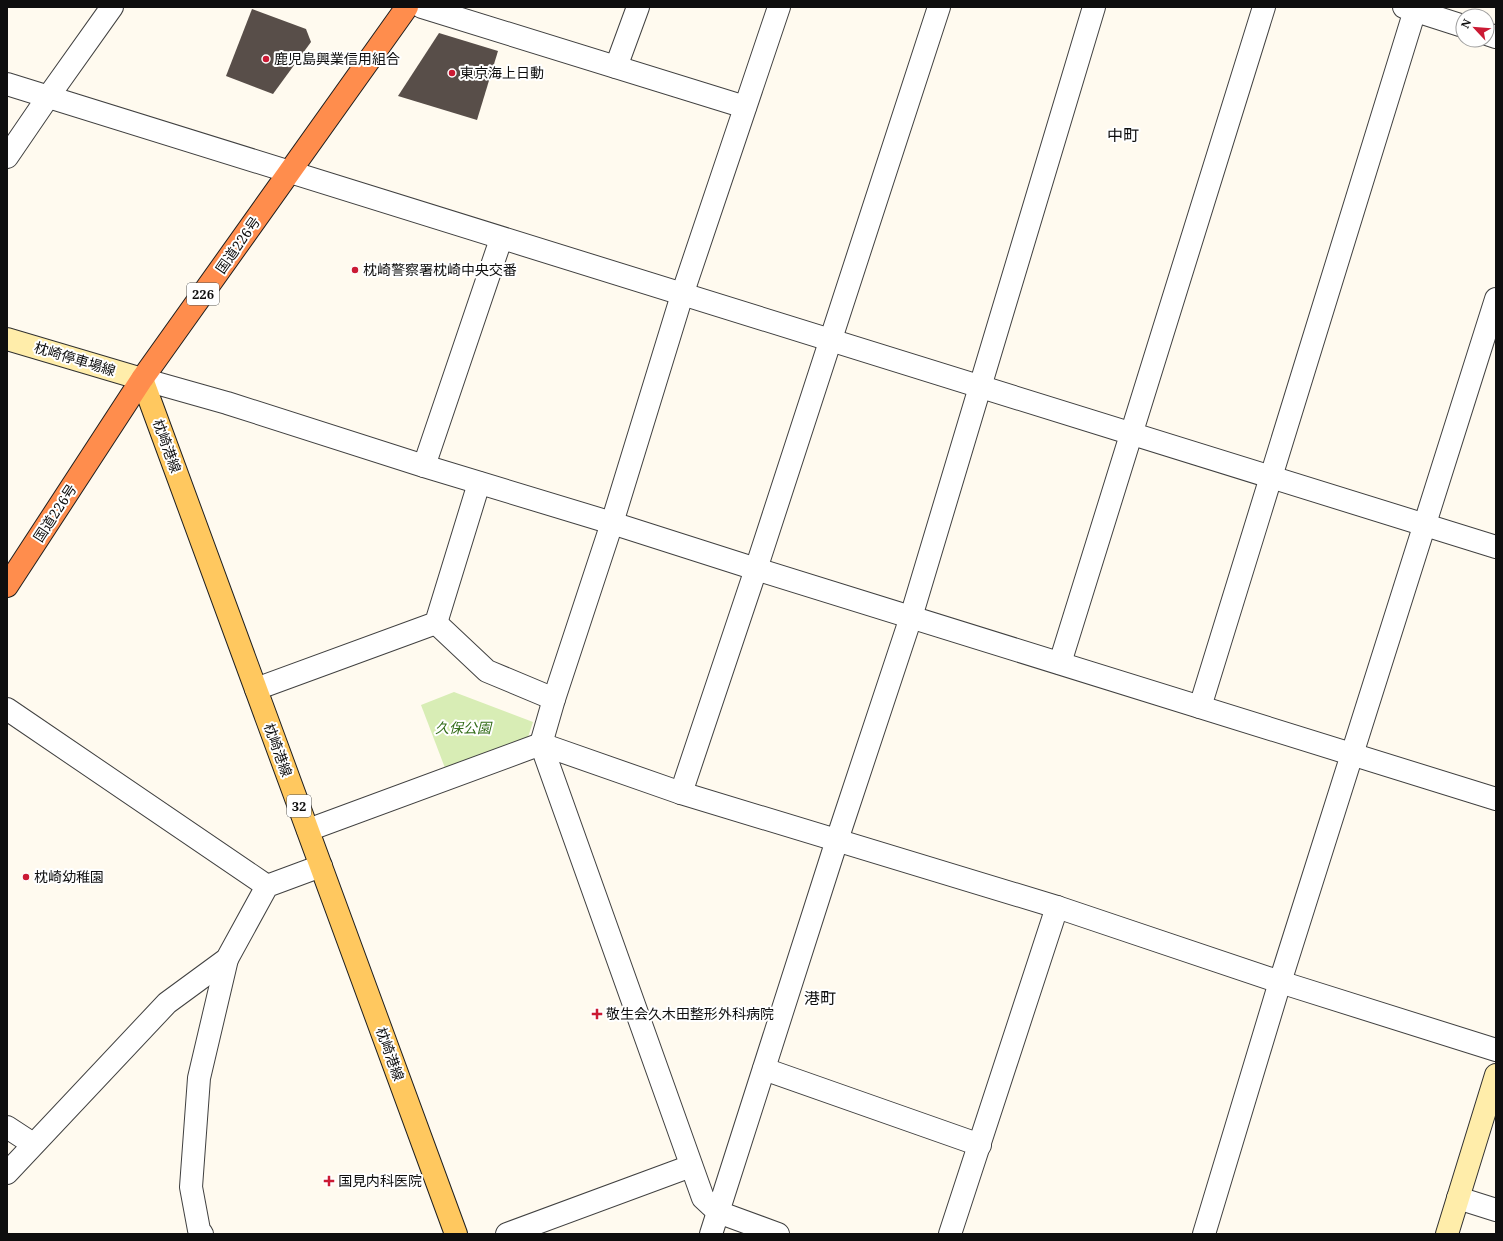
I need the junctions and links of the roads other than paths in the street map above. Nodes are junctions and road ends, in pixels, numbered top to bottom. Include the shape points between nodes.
1 (112, 7) edge
2 (407, 7) edge
3 (422, 7) edge
4 (638, 7) edge
5 (779, 7) edge
6 (939, 7) edge
7 (1094, 7) edge
8 (1264, 7) edge
9 (1409, 9) edge
10 (1455, 23) edge
11 (616, 67) junction
12 (7, 84) edge
13 (48, 97) junction
14 (745, 107) junction
15 (7, 156) edge
16 (289, 173) junction
17 (501, 239) junction
18 (682, 295) junction
19 (1496, 299) edge
20 (7, 339) edge
21 (829, 340) junction
22 (142, 379) junction
23 (980, 387) junction
24 (1132, 434) junction
25 (424, 466) junction
26 (1270, 477) junction
27 (479, 483) junction
28 (612, 523) junction
29 (1425, 525) junction
30 (1496, 547) edge
31 (756, 569) junction
32 (7, 586) edge
33 (910, 617) junction
34 (436, 623) junction
35 (1060, 663) junction
36 (256, 689) junction
37 (554, 699) junction
38 (1200, 707) junction
39 (7, 709) edge
40 (541, 744) junction
41 (1352, 754) junction
42 (680, 792) junction
43 (1496, 799) edge
44 (308, 830) junction
45 (837, 840) junction
46 (321, 866) junction
47 (267, 886) junction
48 (1057, 907) junction
49 (227, 959) junction
50 (1280, 982) junction
51 (1496, 1050) edge
52 (764, 1069) junction
53 (1496, 1075) edge
54 (7, 1127) edge
55 (33, 1144) junction
56 (980, 1145) junction
57 (692, 1166) junction
58 (7, 1173) edge
59 (1458, 1198) junction
60 (1496, 1210) edge
61 (718, 1212) junction
62 (202, 1234) edge
63 (456, 1234) edge
64 (507, 1234) edge
65 (711, 1234) edge
66 (778, 1234) edge
67 (950, 1234) edge
68 (1204, 1234) edge
69 (1447, 1234) edge

1 - 13 street
2 - 16 highway, 国道226号 / 226
3 - 11 street
4 - 11 street
5 - 14 street
6 - 21 street
7 - 23 street
8 - 24 street
9 - 10 street
9 - 26 street
11 - 14 street
12 - 13 street
13 - 15 street
13 - 16 street
14 - 18 street
16 - 17 street
16 - 22 highway, 国道226号 / 226
17 - 18 street
17 - 25 street
18 - 21 street
18 - 28 street
19 - 29 street
20 - 22 street, 枕崎停車場線
21 - 23 street
21 - 31 street
22 - 25 street via 227,403
22 - 32 highway, 国道226号 / 226
22 - 36 main road, 枕崎港線 / 32
23 - 24 street
23 - 33 street
24 - 26 street
24 - 35 street
25 - 27 street
26 - 29 street
26 - 38 street
27 - 28 street
27 - 34 street
28 - 31 street
28 - 37 street
29 - 30 street
29 - 41 street
31 - 33 street
31 - 42 street
33 - 35 street
33 - 45 street
34 - 36 street
34 - 37 street via 487,672
35 - 38 street
36 - 44 main road, 枕崎港線 / 32
37 - 40 street
38 - 41 street
39 - 47 street
40 - 42 street
40 - 44 street
40 - 57 street
41 - 43 street
41 - 50 street
42 - 45 street
44 - 46 main road, 枕崎港線 / 32
45 - 48 street
45 - 52 street
46 - 47 street
46 - 63 main road, 枕崎港線 / 32
47 - 49 street
48 - 50 street
48 - 56 street
49 - 55 street via 167,1003
49 - 62 street via 199,1078 191,1187 199,1230
50 - 51 street
50 - 68 street
52 - 56 street
52 - 61 street
53 - 59 street
54 - 55 street
55 - 58 street
56 - 67 street
57 - 61 street via 703,1198
57 - 64 street
59 - 60 street
59 - 69 street
61 - 65 street
61 - 66 street

